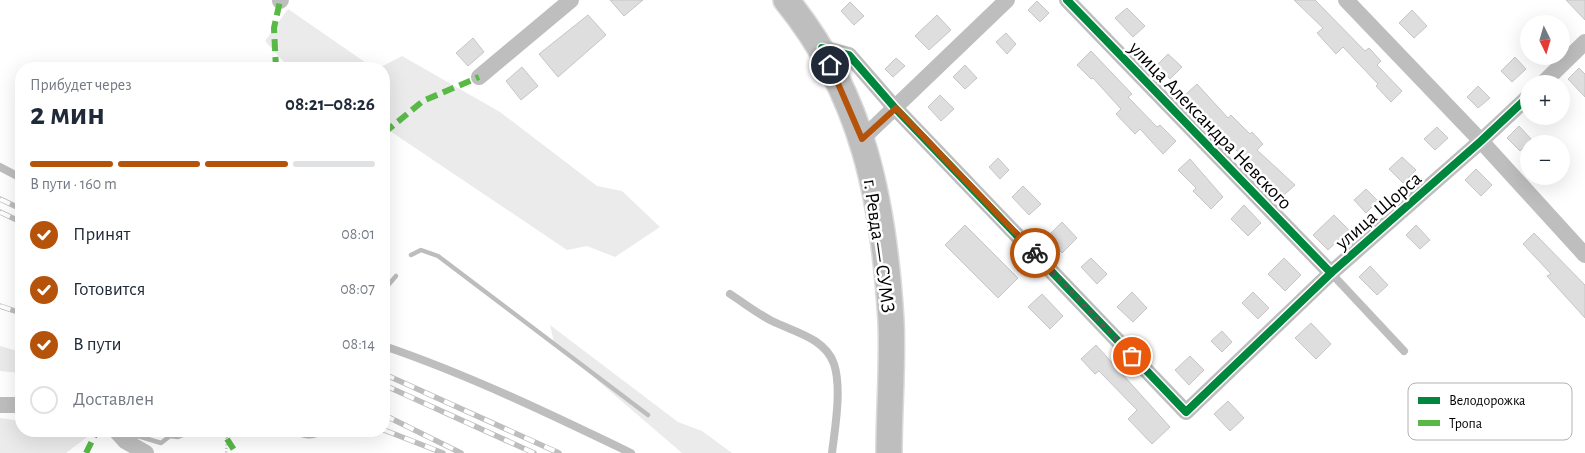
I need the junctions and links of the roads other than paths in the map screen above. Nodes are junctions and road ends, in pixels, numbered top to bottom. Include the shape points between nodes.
1 (571, 0) edge
2 (786, 0) edge
3 (1007, 0) edge
4 (1067, 0) edge
5 (1346, 0) edge
6 (1585, 42) edge
7 (822, 48) junction
8 (1551, 75) edge
9 (479, 77) dead end
10 (1520, 104) edge
11 (896, 108) junction
12 (862, 139) junction
13 (1481, 141) junction
14 (0, 167) edge
15 (15, 175) edge
16 (1585, 255) edge
17 (1331, 273) junction
18 (730, 294) dead end
19 (390, 348) edge
20 (1404, 352) dead end
21 (0, 405) edge
22 (15, 405) edge
23 (121, 437) edge
24 (146, 453) edge
25 (631, 453) edge
26 (832, 453) edge
27 (889, 453) edge

1 - 9 street
2 - 7 main road, г. Ревда — СУМЗ
3 - 11 street
4 - 17 street, улица Александра Невского
5 - 13 street
6 - 8 street
7 - 11 street via 849,55
7 - 12 main road, г. Ревда — СУМЗ
10 - 13 street, улица Щорса
11 - 12 street
11 - 17 street, улица Щорса via 1186,412
12 - 27 main road, г. Ревда — СУМЗ via 874,185 885,251 891,322
13 - 16 street
13 - 17 street, улица Щорса
14 - 15 lane
17 - 20 lane, улица Александра Невского
18 - 26 lane via 772,321 805,335 830,356 836,392
19 - 25 lane via 513,396
21 - 22 street
23 - 24 street

